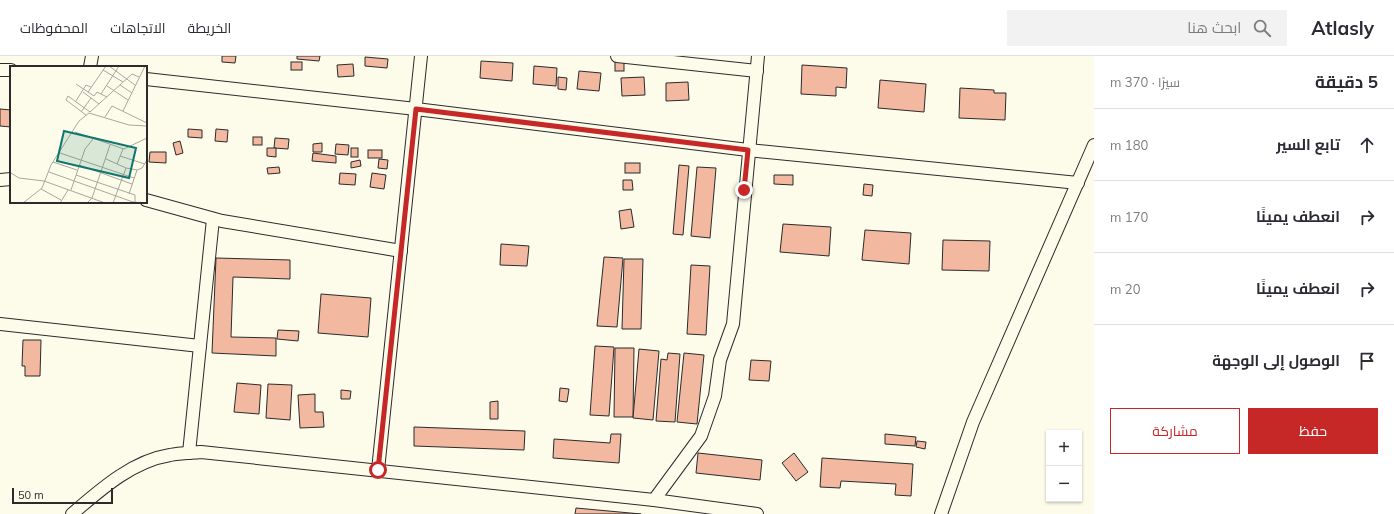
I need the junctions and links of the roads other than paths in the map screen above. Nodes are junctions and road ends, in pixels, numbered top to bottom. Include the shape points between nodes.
1 (92, 56) edge
2 (421, 56) edge
3 (617, 56) edge
4 (758, 56) edge
5 (90, 66) edge
6 (757, 71) junction
7 (147, 79) edge
8 (416, 109) junction
9 (1094, 145) edge
10 (748, 150) junction
11 (10, 179) edge
12 (0, 180) edge
13 (1078, 183) junction
14 (147, 200) edge
15 (213, 219) junction
16 (401, 251) junction
17 (0, 324) edge
18 (200, 346) junction
19 (189, 453) junction
20 (378, 470) junction
21 (654, 500) junction
22 (72, 514) edge
23 (757, 514) edge
24 (941, 514) edge

1 - 5 street
2 - 8 street
3 - 6 street
4 - 6 street
6 - 10 street
7 - 8 street
8 - 10 street
8 - 16 street
9 - 13 street
10 - 13 street
10 - 21 street via 733,324 720,360 715,396 701,436
11 - 12 street
13 - 24 street via 973,422
14 - 15 street
15 - 16 street
15 - 18 street
16 - 20 street
17 - 18 street
18 - 19 street
19 - 20 street via 201,452
19 - 22 street via 169,455 142,464 104,486
20 - 21 street
21 - 23 street

